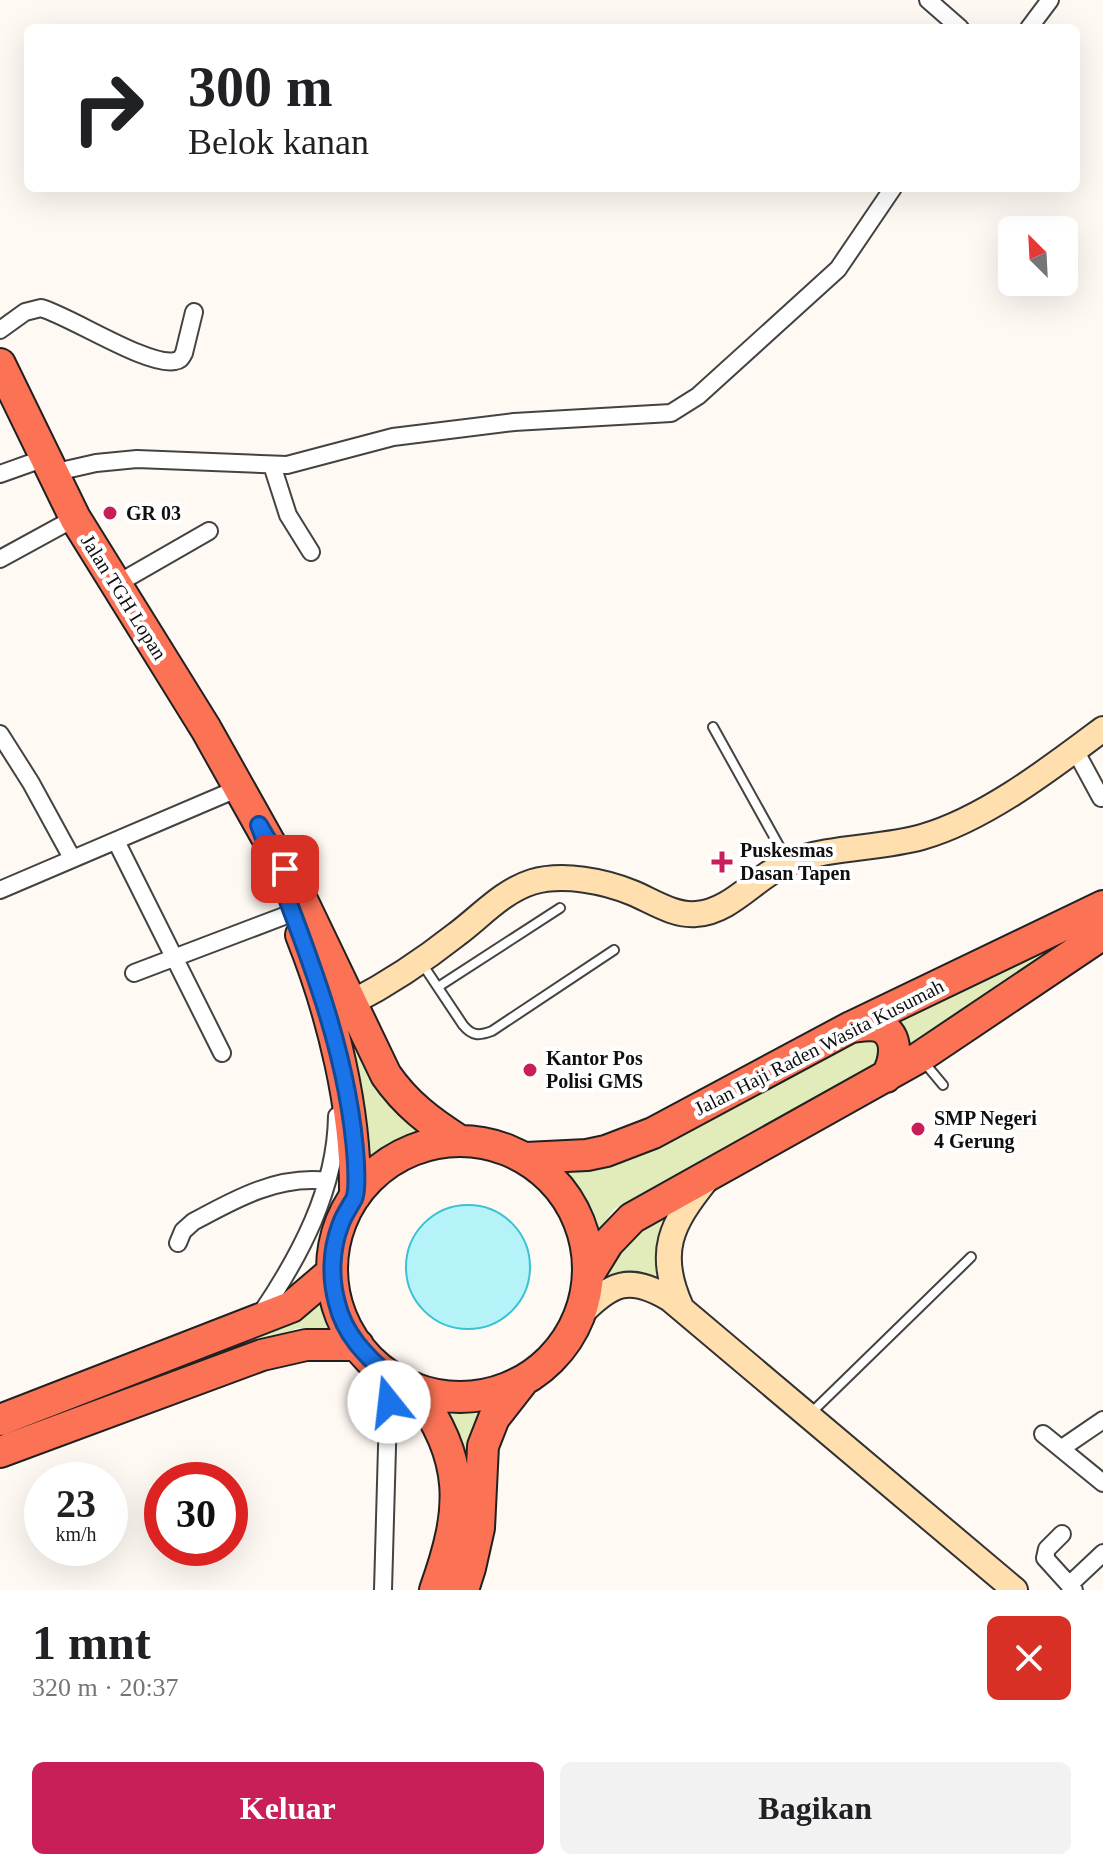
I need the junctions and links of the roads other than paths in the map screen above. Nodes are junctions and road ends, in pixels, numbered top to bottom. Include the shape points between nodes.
1 (928, 0) edge
2 (1050, 0) edge
3 (955, 24) edge
4 (1032, 24) edge
5 (890, 192) edge
6 (194, 312) dead end
7 (0, 330) edge
8 (0, 364) edge
9 (272, 465) junction
10 (49, 466) junction
11 (0, 474) edge
12 (75, 518) junction
13 (209, 531) dead end
14 (311, 552) dead end
15 (0, 559) edge
16 (115, 585) junction
17 (713, 727) dead end
18 (1103, 729) edge
19 (0, 734) edge
20 (1075, 750) junction
21 (239, 788) junction
22 (1101, 798) dead end
23 (259, 825) junction
24 (116, 841) junction
25 (72, 858) junction
26 (789, 862) junction
27 (0, 890) edge
28 (1103, 906) edge
29 (560, 908) dead end
30 (292, 913) junction
31 (1103, 934) edge
32 (614, 950) dead end
33 (317, 951) junction
34 (175, 959) junction
35 (420, 961) junction
36 (134, 973) dead end
37 (438, 987) junction
38 (351, 1003) junction
39 (849, 1028) junction
40 (222, 1053) dead end
41 (338, 1057) junction
42 (920, 1057) junction
43 (886, 1077) junction
44 (943, 1085) dead end
45 (460, 1141) junction
46 (526, 1158) junction
47 (715, 1170) junction
48 (327, 1181) junction
49 (355, 1196) junction
50 (178, 1243) dead end
51 (971, 1257) dead end
52 (332, 1272) junction
53 (589, 1274) junction
54 (681, 1307) junction
55 (580, 1315) junction
56 (255, 1323) junction
57 (358, 1345) junction
58 (524, 1379) junction
59 (402, 1382) junction
60 (808, 1416) junction
61 (0, 1420) edge
62 (1103, 1420) edge
63 (1043, 1434) dead end
64 (1062, 1448) junction
65 (0, 1452) edge
66 (1103, 1483) edge
67 (1062, 1534) dead end
68 (1103, 1553) edge
69 (1072, 1587) edge
70 (383, 1590) edge
71 (435, 1590) edge
72 (463, 1590) edge
73 (1015, 1590) edge

1 - 3 street
2 - 4 street
5 - 9 street via 838,269 698,396 671,413 514,422 393,437 308,461
6 - 7 street via 184,353 172,361 46,309 30,310
8 - 10 highway, Jalan TGH Lopan
9 - 10 street via 137,459
9 - 14 street via 288,515
10 - 11 street
10 - 12 highway, Jalan TGH Lopan
12 - 15 street
12 - 16 highway, Jalan TGH Lopan
13 - 16 street
16 - 21 highway, Jalan TGH Lopan
17 - 26 lane
18 - 20 street
19 - 25 street
20 - 22 street
20 - 26 street via 945,830
21 - 23 highway, Jalan TGH Lopan
21 - 24 street
23 - 30 highway
23 - 33 highway
24 - 25 street
24 - 34 street
25 - 27 street
26 - 35 street via 722,905 697,914 603,884 574,879 530,883
28 - 39 highway, Jalan Haji Raden Wasita Kusumah
29 - 37 lane
30 - 33 highway
30 - 34 street
31 - 42 highway
32 - 37 lane via 479,1035 463,1025
33 - 38 highway
33 - 41 highway
34 - 36 street
34 - 40 street
35 - 37 lane
35 - 38 street
38 - 45 highway via 402,1098
39 - 43 highway via 875,1025 887,1033 895,1058
39 - 46 highway, Jalan Haji Raden Wasita Kusumah via 626,1144 587,1155
41 - 48 street via 337,1135
41 - 49 highway via 349,1099
42 - 43 highway
42 - 44 lane
43 - 47 highway
45 - 46 highway via 494,1145
45 - 49 highway via 396,1158
46 - 53 highway via 553,1180 573,1207 586,1239
47 - 53 highway via 632,1218
47 - 54 street via 682,1213 670,1243 668,1271
48 - 50 street via 273,1184 193,1222
48 - 56 street via 289,1273
49 - 52 highway via 339,1227
51 - 60 lane
52 - 56 highway via 303,1299
52 - 57 highway via 337,1305
53 - 55 highway
54 - 55 street via 632,1283 612,1288
54 - 60 street
55 - 58 highway via 566,1341
56 - 61 highway
57 - 59 highway
57 - 65 highway via 306,1345 262,1355
58 - 59 highway via 489,1393 451,1396
58 - 72 highway via 494,1418 483,1446 479,1528
59 - 70 street
59 - 71 highway via 443,1436 455,1478 455,1524
60 - 73 street
62 - 64 street
63 - 64 street
64 - 66 street
67 - 69 street via 1044,1555
68 - 69 street

